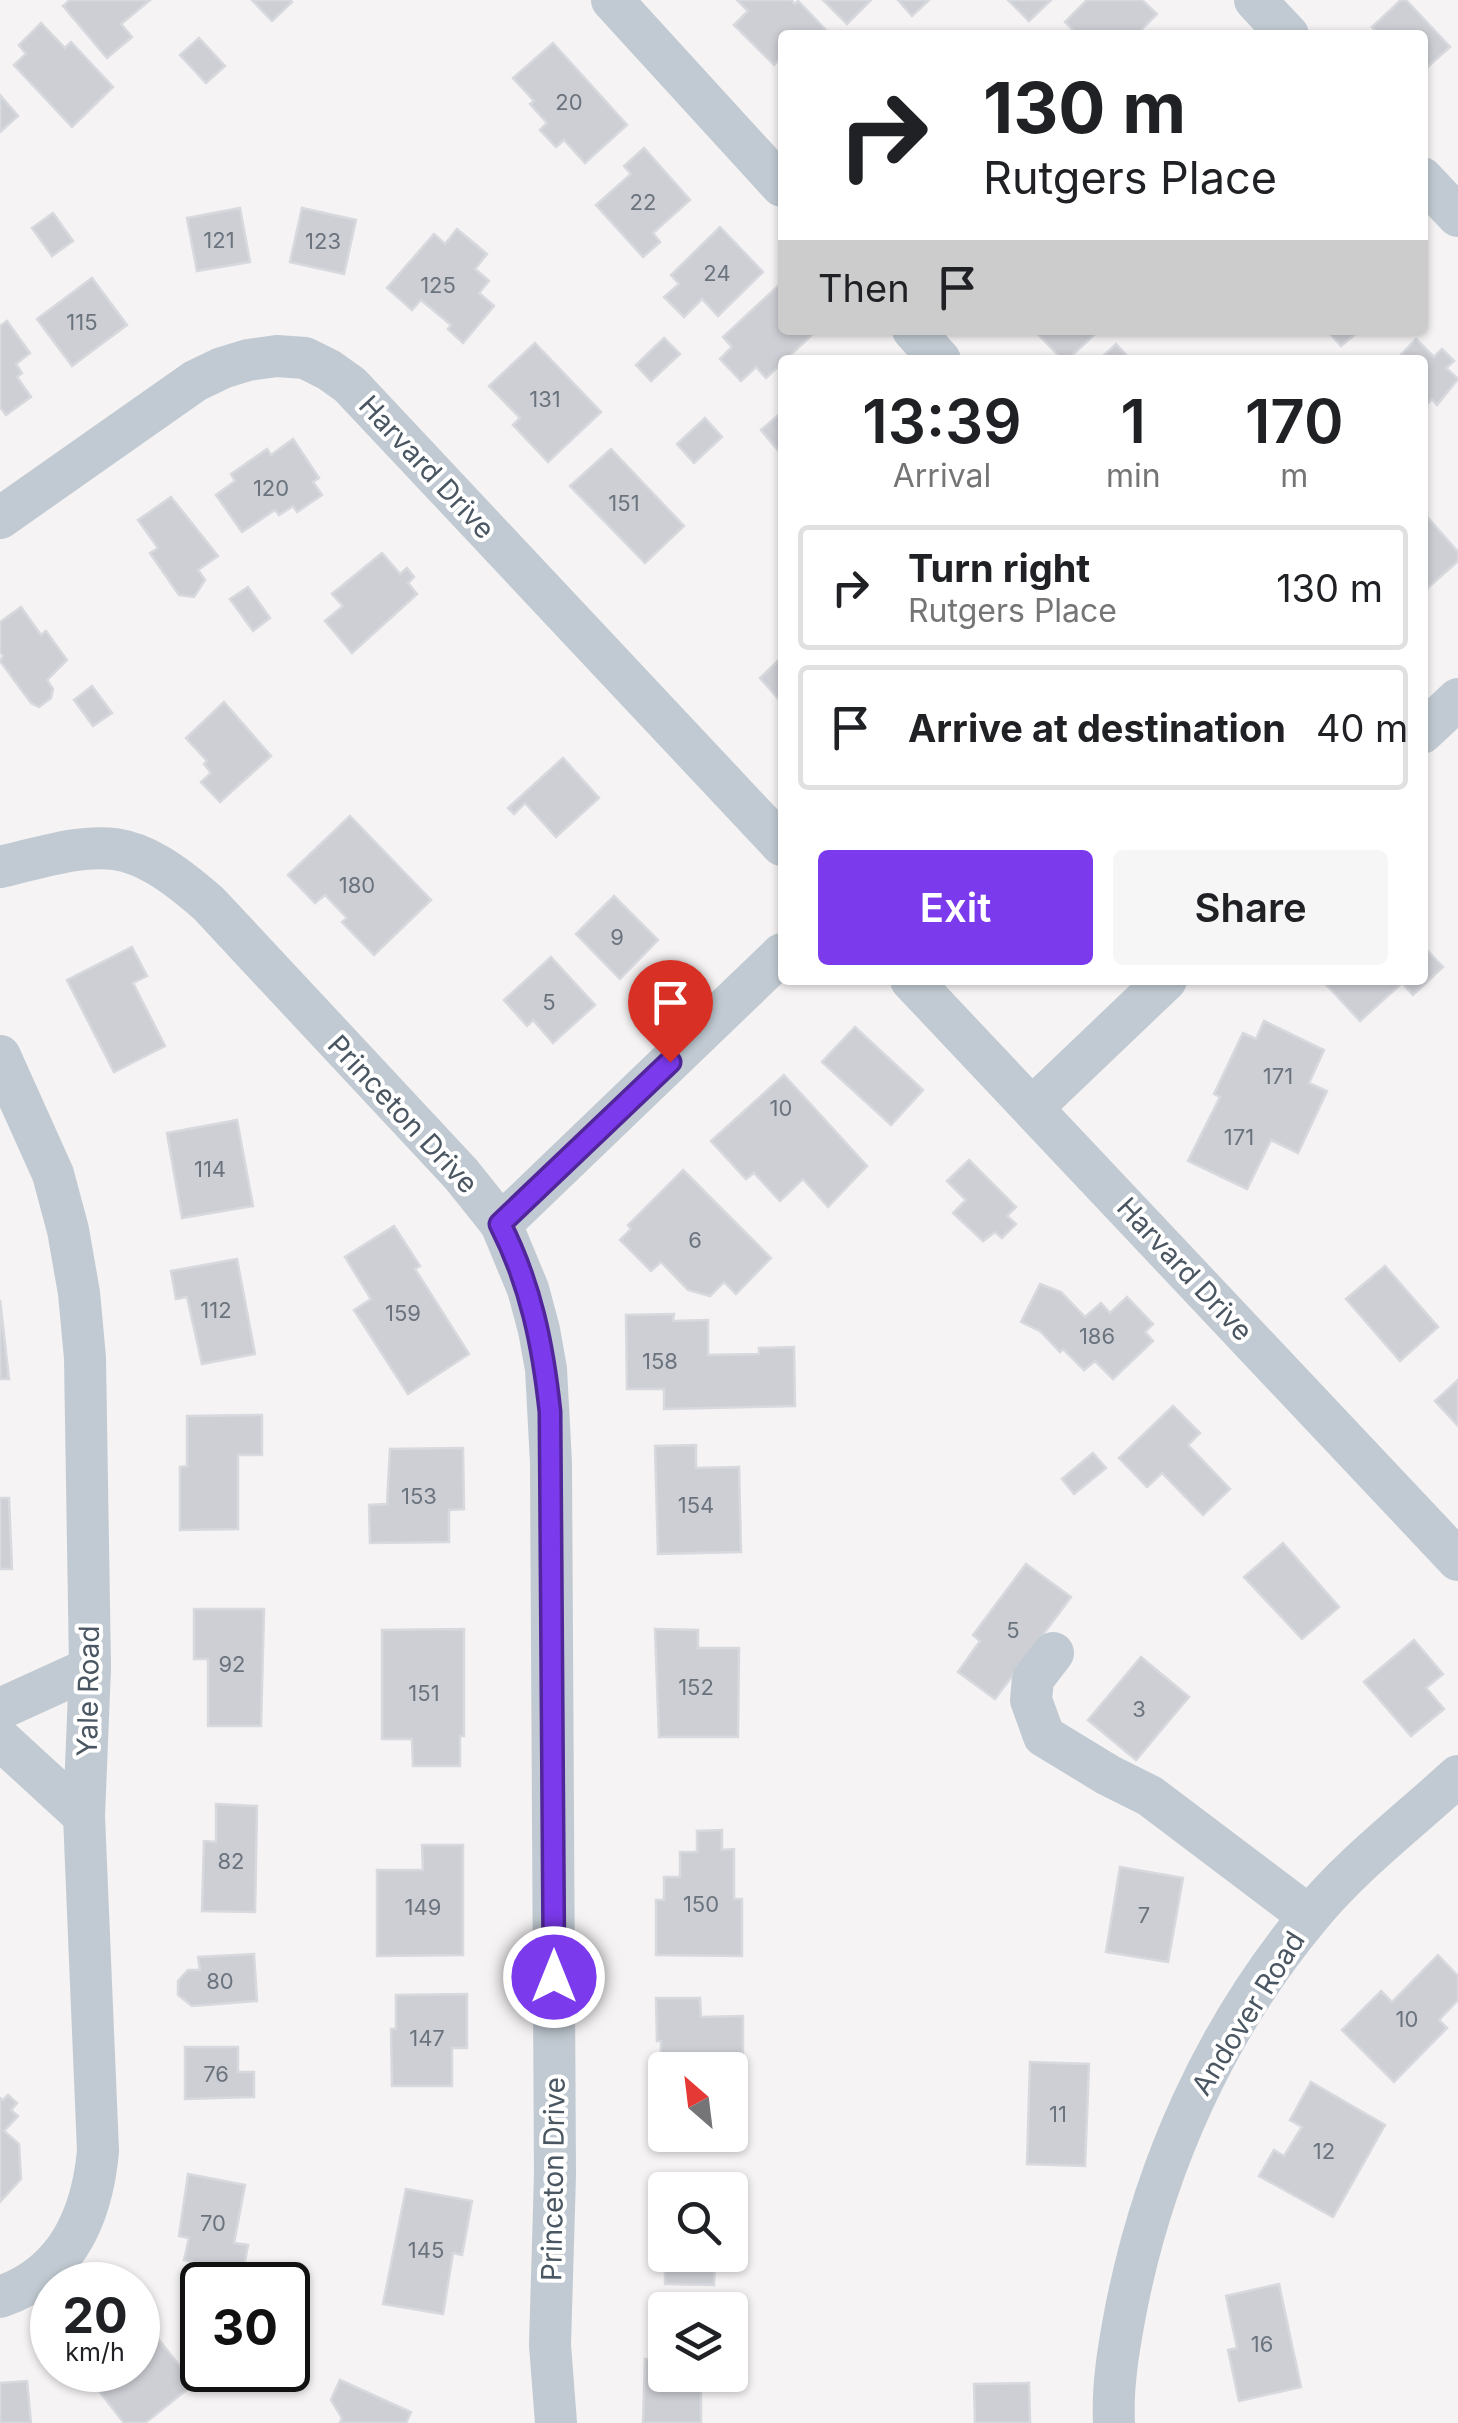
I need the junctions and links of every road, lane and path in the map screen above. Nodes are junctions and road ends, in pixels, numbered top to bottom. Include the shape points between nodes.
1 (612, 0) edge
2 (1255, 0) edge
3 (1283, 30) edge
4 (778, 182) edge
5 (1428, 184) edge
6 (1458, 216) edge
7 (918, 335) edge
8 (936, 355) edge
9 (0, 518) edge
10 (1458, 699) edge
11 (1428, 727) edge
12 (778, 841) edge
13 (0, 867) edge
14 (778, 958) edge
15 (916, 985) edge
16 (1161, 985) edge
17 (0, 1056) edge
18 (1032, 1106) junction
19 (500, 1224) junction
20 (1458, 1560) edge
21 (1053, 1653) dead end
22 (90, 1668) junction
23 (0, 1710) edge
24 (0, 1739) edge
25 (1458, 1776) edge
26 (84, 1816) junction
27 (1309, 1916) junction
28 (0, 2296) edge
29 (556, 2423) edge
30 (1114, 2423) edge

1 - 4 street
2 - 3 street
5 - 6 street
7 - 8 street
9 - 12 street, Harvard Drive via 196,381 248,360 305,358 350,385
10 - 11 street
13 - 19 street, Princeton Drive via 94,847 165,867 209,904
14 - 19 street
15 - 18 street, Harvard Drive
16 - 18 street
17 - 22 street, Yale Road via 53,1174 79,1293 88,1421
18 - 20 street, Harvard Drive
19 - 29 street, Princeton Drive via 539,1330 550,1412 550,2345
21 - 27 street via 1033,1679 1031,1700 1044,1736 1150,1796
22 - 23 street
22 - 26 street, Yale Road
24 - 26 street
25 - 27 street, Andover Road
26 - 28 street, Yale Road via 95,2183 79,2232 64,2253 28,2284
27 - 30 street, Andover Road via 1227,2036 1180,2131 1133,2272

